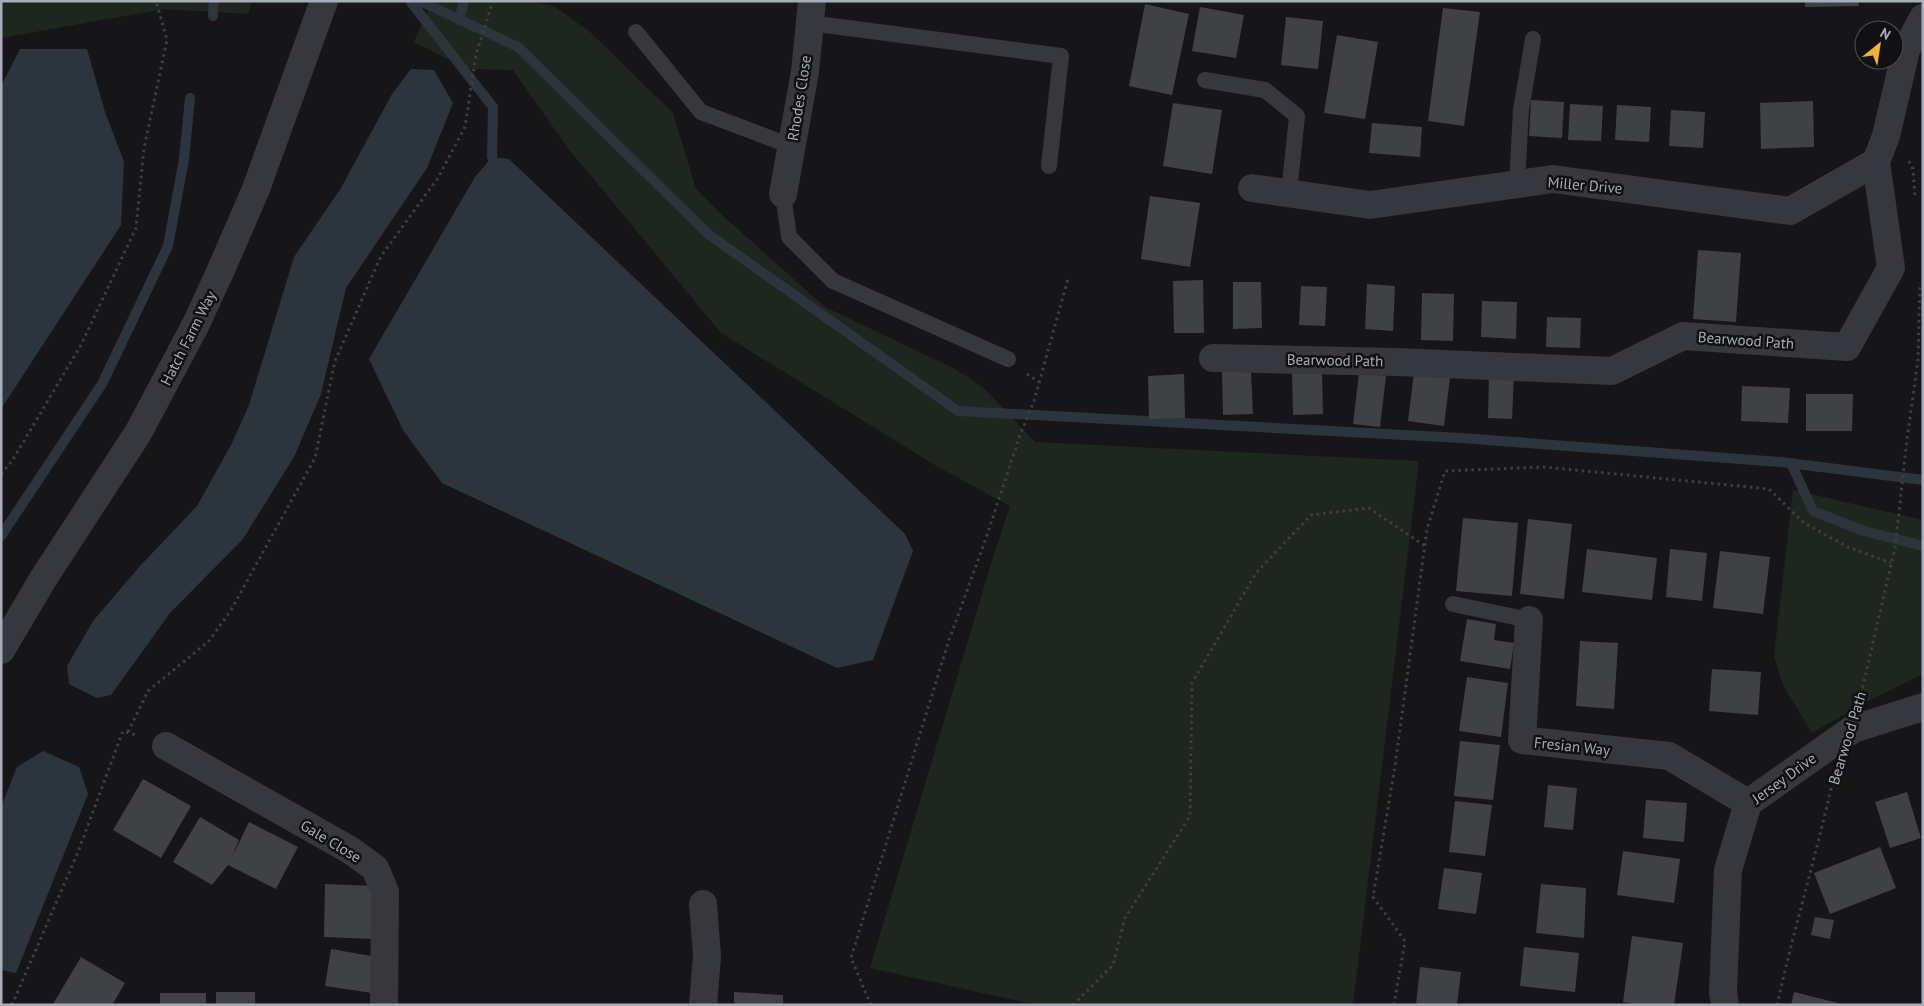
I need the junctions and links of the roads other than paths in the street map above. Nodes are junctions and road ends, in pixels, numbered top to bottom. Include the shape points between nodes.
1 (324, 1) edge
2 (811, 12) edge
3 (1923, 18) edge
4 (636, 32) dead end
5 (1533, 39) dead end
6 (1206, 80) dead end
7 (791, 146) junction
8 (1876, 162) junction
9 (1049, 166) dead end
10 (1517, 184) junction
11 (1252, 188) dead end
12 (1289, 193) junction
13 (783, 194) joint
14 (1213, 358) dead end
15 (1008, 360) dead end
16 (1453, 604) dead end
17 (1529, 620) joint
18 (1, 650) edge
19 (1923, 707) edge
20 (166, 746) road end
21 (1748, 803) junction
22 (703, 904) dead end
23 (384, 1005) edge
24 (703, 1005) edge
25 (1725, 1005) edge

1 - 18 street, Hatch Farm Way via 256,189 196,324 138,433
2 - 7 street, Rhodes Close
2 - 9 lane via 1061,56
3 - 8 street, Bearwood Path via 1906,50 1886,136
4 - 7 lane via 701,112
5 - 10 lane via 1521,110
6 - 12 lane via 1264,90 1297,116
7 - 13 street, Rhodes Close
8 - 10 street, Miller Drive via 1790,211 1553,179
8 - 14 street, Bearwood Path via 1892,268 1847,347 1683,336 1612,371
10 - 12 street, Miller Drive via 1370,205
11 - 12 street, Miller Drive
13 - 15 lane via 789,237 833,281
16 - 17 lane, Fresian Way
17 - 21 street, Fresian Way via 1522,740 1669,756
19 - 21 street, Jersey Drive via 1853,729
20 - 23 street, Gale Close via 350,850 375,868 385,892
21 - 25 street, Jersey Drive via 1728,870
22 - 24 street via 707,956

